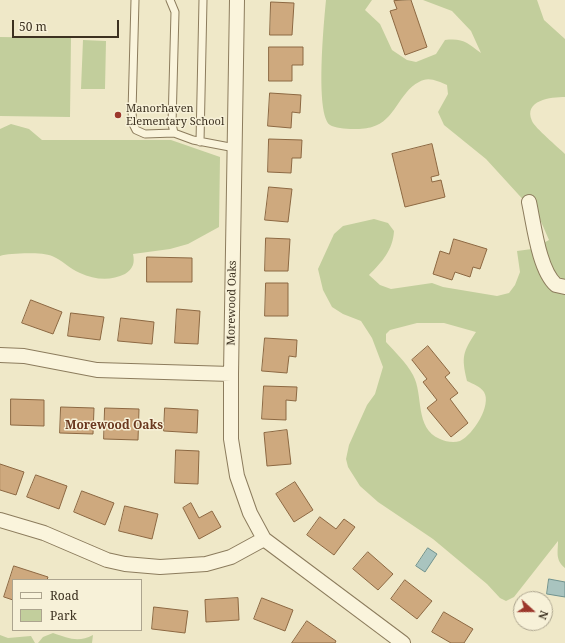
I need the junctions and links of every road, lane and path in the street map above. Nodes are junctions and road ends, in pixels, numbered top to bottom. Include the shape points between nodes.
1 (134, 0) edge
2 (170, 0) edge
3 (203, 0) edge
4 (237, 0) edge
5 (174, 133) junction
6 (200, 142) junction
7 (235, 148) junction
8 (529, 202) dead end
9 (565, 287) edge
10 (0, 355) edge
11 (231, 374) junction
12 (0, 520) edge
13 (264, 539) junction
14 (403, 643) edge

1 - 5 lane via 133,124 136,130 145,134
2 - 5 lane via 175,12 172,124
3 - 6 lane
4 - 7 street, Morewood Oaks
5 - 6 lane
6 - 7 lane
7 - 11 street, Morewood Oaks
8 - 9 street via 547,270 556,286
10 - 11 street via 28,357 98,370
11 - 13 street, Morewood Oaks via 231,439 234,467 250,513
12 - 13 street via 44,533 107,560 160,567 206,564 231,557
13 - 14 street

